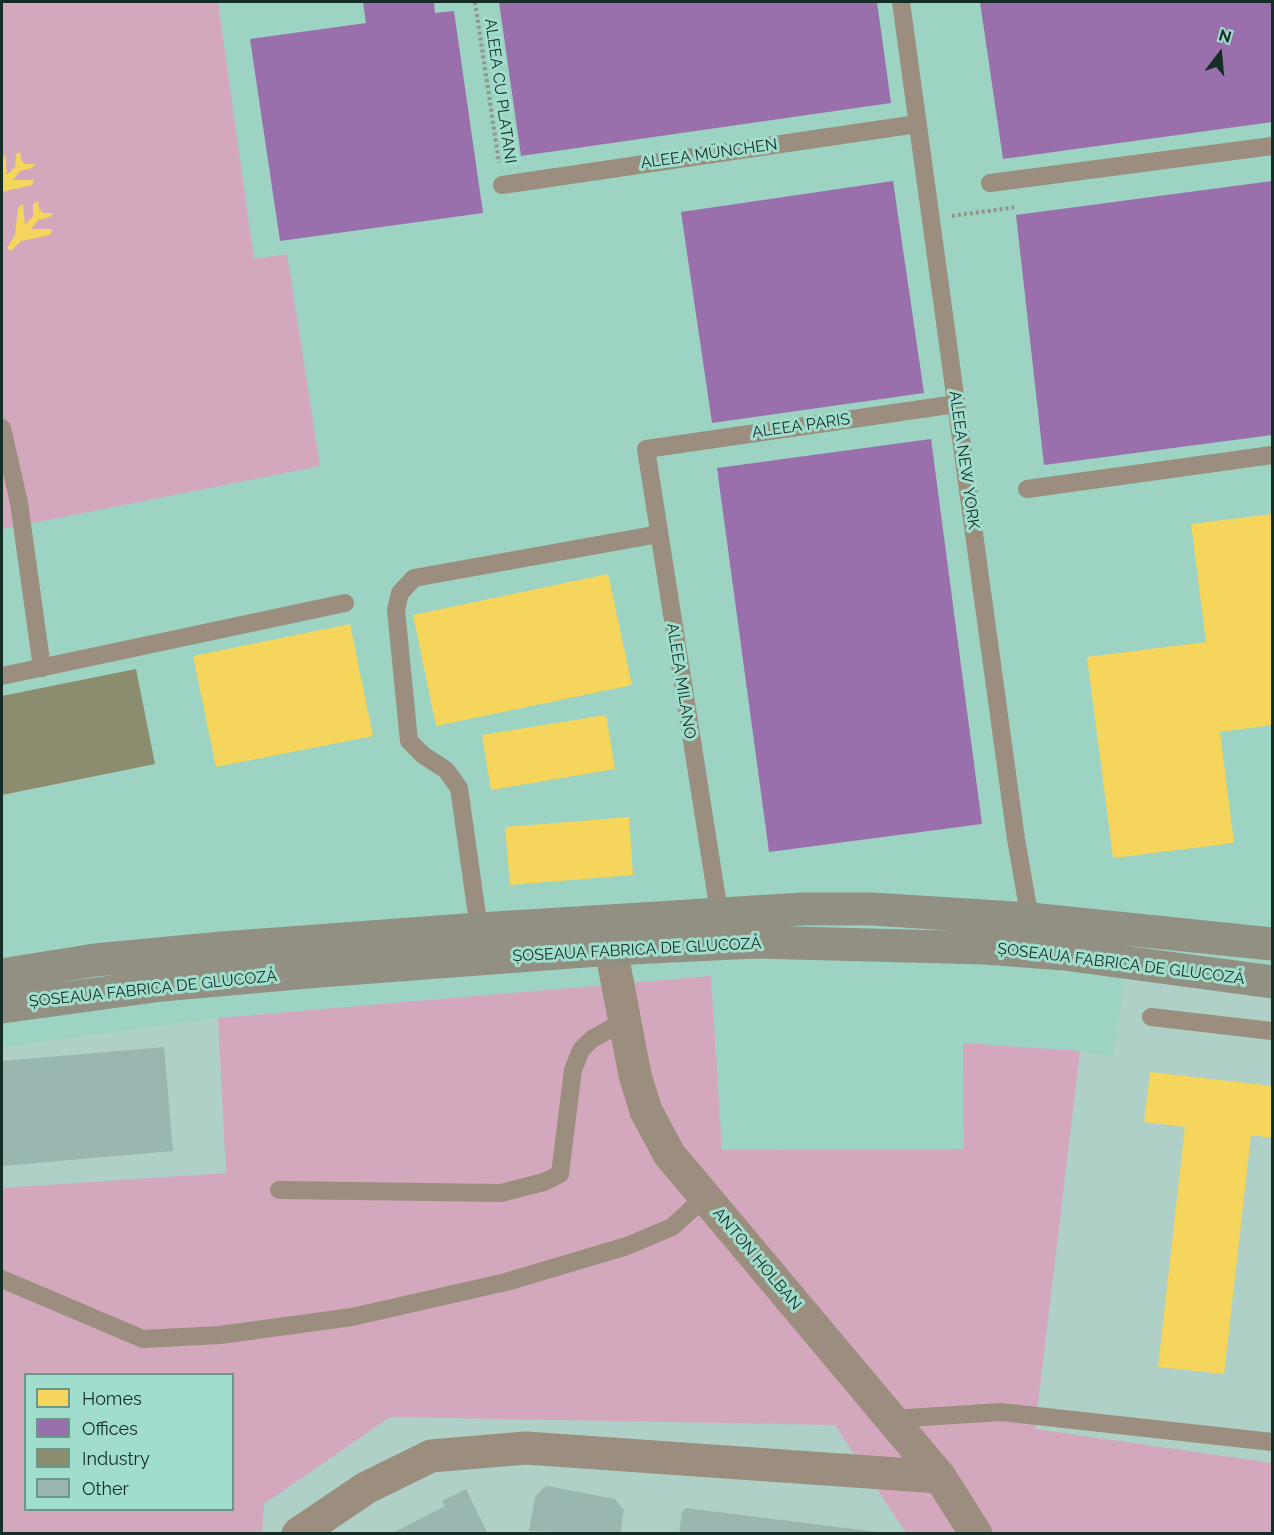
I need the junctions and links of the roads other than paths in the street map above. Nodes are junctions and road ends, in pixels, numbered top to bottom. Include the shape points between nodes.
1 (901, 2) edge
2 (917, 124) junction
3 (1272, 146) edge
4 (990, 183) dead end
5 (502, 185) road end
6 (956, 404) junction
7 (2, 428) edge
8 (646, 449) joint
9 (1272, 455) edge
10 (1027, 489) dead end
11 (659, 534) junction
12 (345, 603) dead end
13 (42, 668) junction
14 (2, 676) edge
15 (718, 912) junction
16 (1030, 919) junction
17 (479, 928) junction
18 (1272, 944) edge
19 (611, 949) junction
20 (2, 975) edge
21 (1272, 982) edge
22 (2, 1007) edge
23 (1150, 1017) dead end
24 (625, 1021) junction
25 (1272, 1032) edge
26 (279, 1190) dead end
27 (705, 1197) junction
28 (2, 1280) edge
29 (892, 1419) junction
30 (1272, 1442) edge
31 (940, 1477) junction
32 (298, 1533) edge
33 (976, 1533) edge

1 - 2 lane, ALEEA NEW YORK
2 - 5 lane, ALEEA MÜNCHEN
2 - 6 lane, ALEEA NEW YORK
3 - 4 lane
6 - 8 lane, ALEEA PARIS
6 - 16 lane, ALEEA NEW YORK
7 - 13 lane via 19,503
8 - 11 lane, ALEEA MILANO
9 - 10 lane
11 - 15 lane, ALEEA MILANO
11 - 17 lane via 414,579 400,593 396,610 409,741 446,770 459,788
12 - 13 lane
13 - 14 lane
15 - 16 main road, ȘOSEAUA FABRICA DE GLUCOZĂ via 872,909
15 - 17 main road, ȘOSEAUA FABRICA DE GLUCOZĂ
16 - 18 main road, ȘOSEAUA FABRICA DE GLUCOZĂ
17 - 20 main road, ȘOSEAUA FABRICA DE GLUCOZĂ via 118,958
19 - 21 main road, ȘOSEAUA FABRICA DE GLUCOZĂ via 755,942 985,948 1064,954
19 - 22 main road, ȘOSEAUA FABRICA DE GLUCOZĂ via 162,985
19 - 24 street, ANTON HOLBAN
23 - 25 lane
24 - 26 lane via 592,1039 581,1050 573,1070 560,1174 544,1182 501,1193
24 - 27 street, ANTON HOLBAN via 646,1111 669,1154
27 - 28 lane via 663,1231 627,1246 506,1282 352,1317 220,1335 143,1339
27 - 29 street, ANTON HOLBAN
29 - 30 lane via 1001,1412
29 - 31 street, ANTON HOLBAN
31 - 32 street via 526,1448 431,1456 366,1488
31 - 33 street, ANTON HOLBAN

